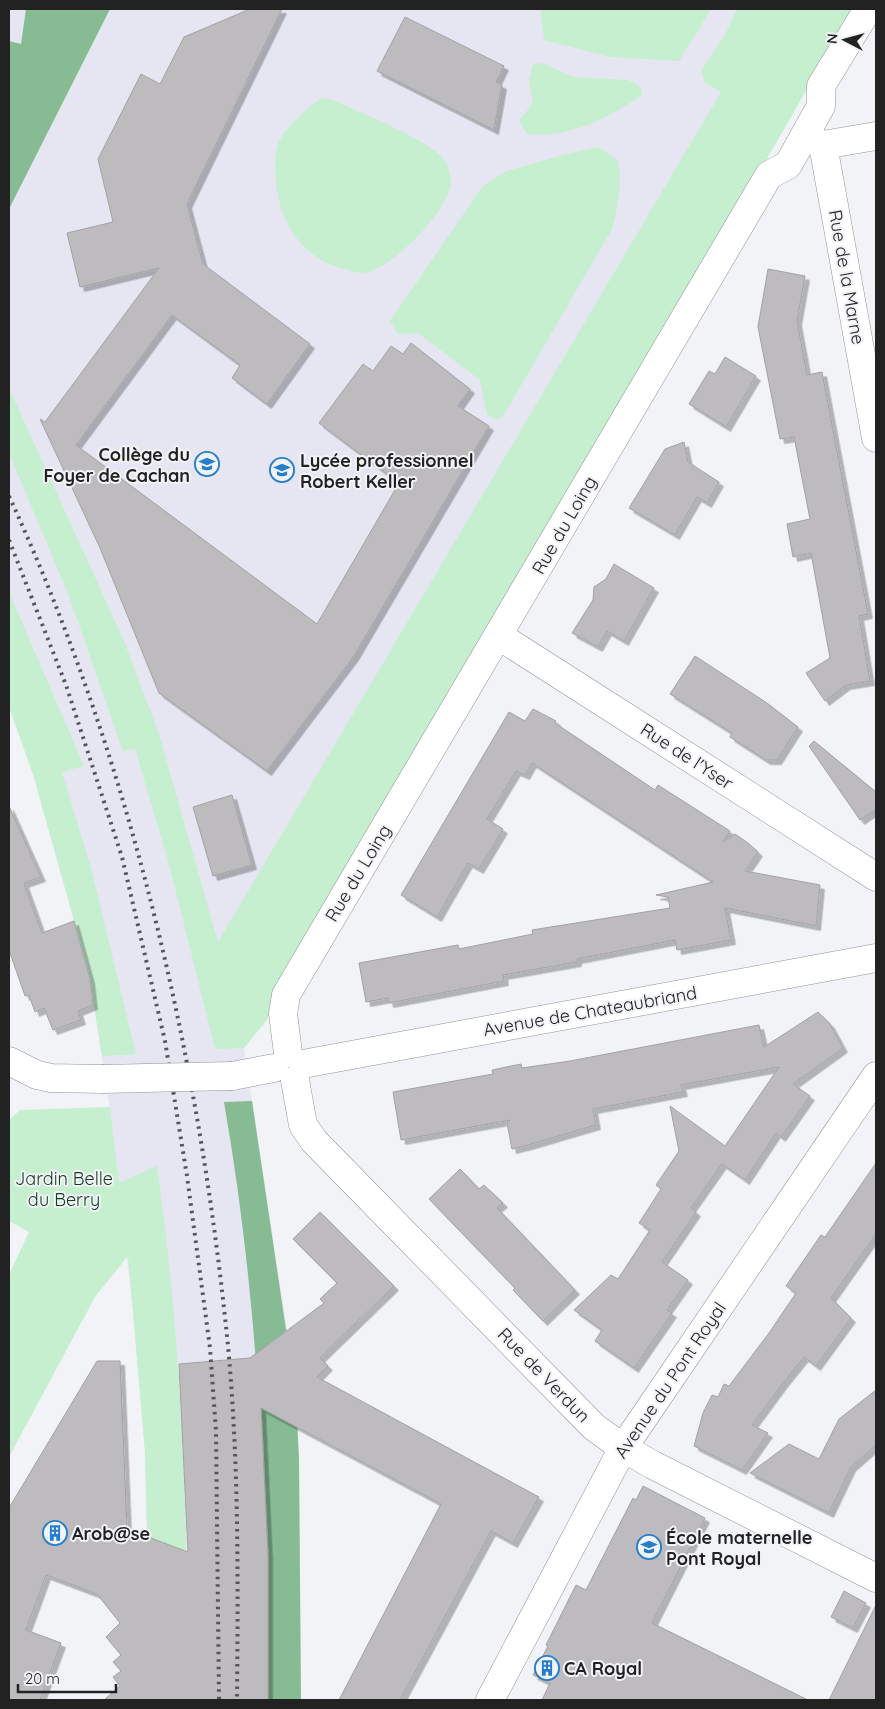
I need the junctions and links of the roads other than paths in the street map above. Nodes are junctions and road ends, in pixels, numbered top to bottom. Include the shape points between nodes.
1 (868, 9) edge
2 (876, 136) edge
3 (814, 141) junction
4 (876, 438) edge
5 (499, 636) junction
6 (876, 877) edge
7 (876, 958) edge
8 (9, 1061) edge
9 (290, 1066) junction
10 (876, 1076) edge
11 (623, 1448) junction
12 (876, 1578) edge
13 (490, 1700) edge

1 - 3 street, Rue du Loing via 821,86 822,106
2 - 3 street
3 - 4 street, Rue de la Marne
3 - 5 street, Rue du Loing via 788,164 769,175
5 - 6 street, Rue de l'Yser
5 - 9 street, Rue du Loing via 286,995 283,1014
7 - 9 street, Avenue de Chateaubriand
8 - 9 street, Avenue de Chateaubriand, bridge via 51,1078 102,1079 232,1076
9 - 11 street, Rue de Verdun via 304,1125 314,1141 594,1426
10 - 11 street, Avenue du Pont Royal
11 - 12 street, Rue de Verdun
11 - 13 street, Avenue du Pont Royal

